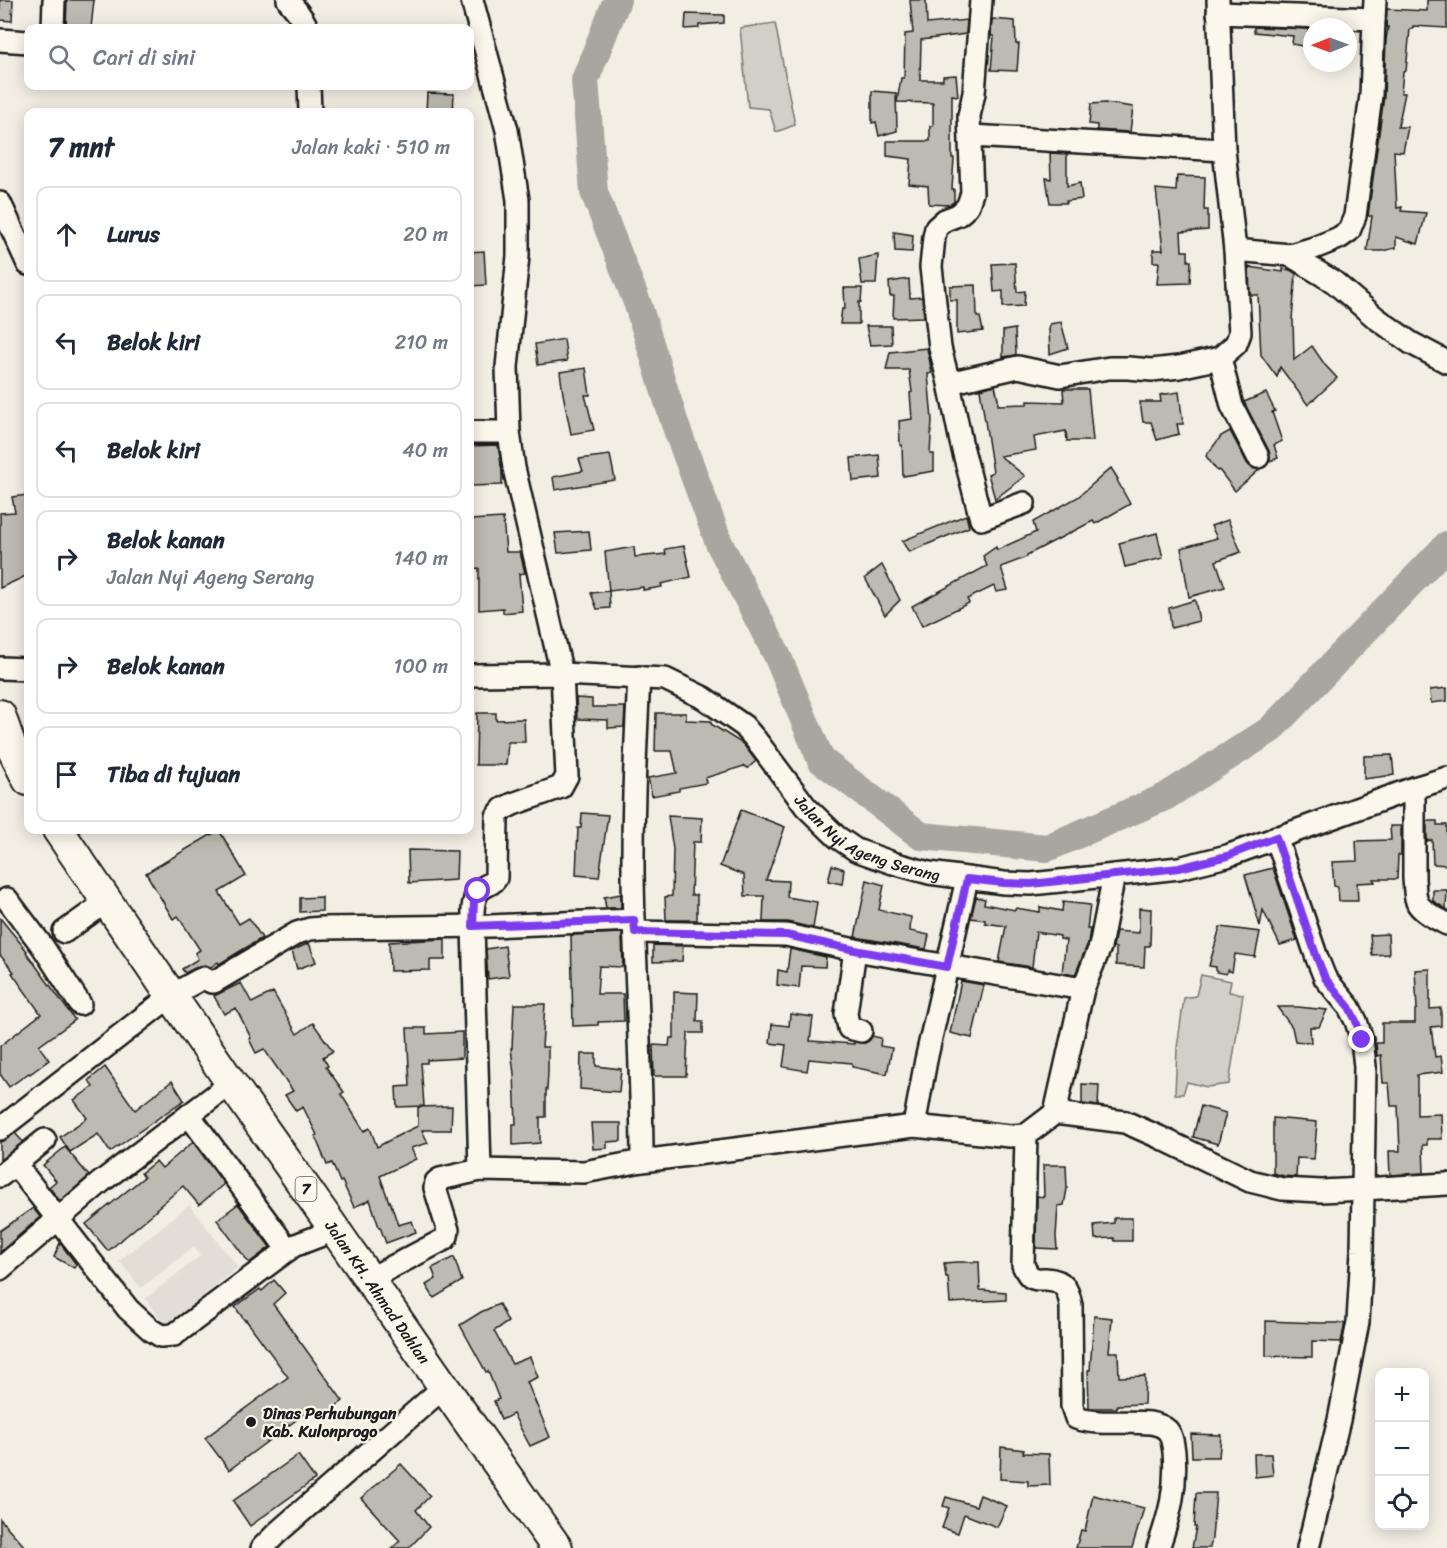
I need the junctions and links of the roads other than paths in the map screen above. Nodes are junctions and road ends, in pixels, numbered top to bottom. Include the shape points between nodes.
1 (54, 0) edge
2 (288, 0) edge
3 (472, 0) edge
4 (981, 0) edge
5 (1218, 6) edge
6 (1375, 10) edge
7 (53, 24) edge
8 (306, 24) edge
9 (0, 40) edge
10 (24, 42) edge
11 (309, 90) edge
12 (310, 108) edge
13 (971, 135) junction
14 (1224, 150) junction
15 (0, 203) edge
16 (8, 239) edge
17 (1234, 250) junction
18 (1290, 255) junction
19 (24, 259) edge
20 (1220, 357) junction
21 (1447, 362) edge
22 (950, 383) junction
23 (474, 432) edge
24 (509, 432) junction
25 (1258, 457) dead end
26 (1024, 503) dead end
27 (0, 668) edge
28 (24, 669) edge
29 (562, 674) junction
30 (474, 675) edge
31 (639, 676) junction
32 (0, 715) edge
33 (24, 772) edge
34 (1447, 778) edge
35 (1414, 788) junction
36 (61, 834) edge
37 (1276, 837) junction
38 (1114, 875) junction
39 (967, 879) junction
40 (7, 899) dead end
41 (106, 902) junction
42 (1447, 924) edge
43 (473, 926) junction
44 (635, 926) junction
45 (55, 939) junction
46 (855, 950) junction
47 (947, 967) junction
48 (1083, 989) junction
49 (172, 995) junction
50 (80, 1004) dead end
51 (861, 1031) dead end
52 (231, 1083) junction
53 (1056, 1113) junction
54 (189, 1115) junction
55 (914, 1126) junction
56 (0, 1129) edge
57 (1026, 1135) junction
58 (45, 1140) dead end
59 (642, 1161) junction
60 (8, 1170) edge
61 (480, 1170) junction
62 (1447, 1184) edge
63 (1363, 1189) junction
64 (58, 1220) junction
65 (335, 1230) junction
66 (288, 1250) junction
67 (0, 1269) edge
68 (369, 1280) junction
69 (444, 1387) junction
70 (262, 1548) edge
71 (557, 1548) edge
72 (1158, 1548) edge
73 (1308, 1548) edge

1 - 7 street
2 - 8 street
3 - 24 street via 507,130 518,200 518,256 507,367
4 - 13 street via 969,116
5 - 6 street
5 - 14 street
6 - 18 street via 1371,95 1355,216 1349,231 1339,238
9 - 10 street
11 - 12 street
13 - 14 street
13 - 22 street via 971,199 964,210 936,228 931,267 940,348
14 - 17 street
15 - 16 street
16 - 19 street
17 - 18 street
17 - 20 street via 1240,333 1236,344
18 - 21 street via 1334,282 1411,343
20 - 22 street via 1179,368 1108,368 1060,376 1018,367
20 - 25 street via 1232,406
22 - 26 street via 981,519
23 - 24 street
24 - 29 street
27 - 28 street
29 - 30 street, Jalan Nyi Ageng Serang
29 - 31 street, Jalan Nyi Ageng Serang
29 - 43 street via 567,776 561,787 513,804 497,816 496,878 476,896
31 - 39 street, Jalan Nyi Ageng Serang via 679,685 744,726 806,807 856,850 929,873
31 - 44 street via 634,785
32 - 33 highway
34 - 35 street, Jalan Nyi Ageng Serang
35 - 37 street, Jalan Nyi Ageng Serang
35 - 42 street via 1417,903
36 - 41 highway, Jalan KH. Ahmad Dahlan / 7
37 - 38 street, Jalan Nyi Ageng Serang via 1227,856 1179,868
37 - 63 street via 1325,978 1349,1007 1362,1040
38 - 39 street, Jalan Nyi Ageng Serang via 1031,884
38 - 48 street via 1100,947
39 - 47 street
40 - 45 street
41 - 45 street
41 - 49 highway, Jalan KH. Ahmad Dahlan / 7
43 - 44 street
43 - 49 street via 310,929 214,982 204,978
43 - 61 street
44 - 46 street via 786,935
44 - 59 street
45 - 50 street
46 - 47 street
46 - 51 street via 846,1014 849,1028
47 - 48 street
47 - 55 street
48 - 53 street
49 - 52 highway, Jalan KH. Ahmad Dahlan / 7
49 - 56 street
52 - 54 street
52 - 65 highway, Jalan KH. Ahmad Dahlan / 7
53 - 57 street
53 - 63 street via 1125,1122 1250,1180 1282,1189
54 - 64 street
54 - 66 street
55 - 57 street
55 - 59 street
57 - 72 street via 1023,1265 1032,1277 1058,1280 1070,1296 1072,1406 1076,1418 1162,1426 1169,1431 1173,1443 1172,1503
58 - 60 street
59 - 61 street via 584,1172
60 - 64 street
61 - 68 street via 436,1182 448,1230 445,1239
62 - 63 street
63 - 73 street via 1358,1322
64 - 66 street via 128,1309 161,1336 174,1335
64 - 67 street
65 - 66 street
65 - 68 highway, Jalan KH. Ahmad Dahlan / 7
68 - 69 highway, Jalan KH. Ahmad Dahlan / 7
69 - 70 street
69 - 71 highway, Jalan KH. Ahmad Dahlan / 7

